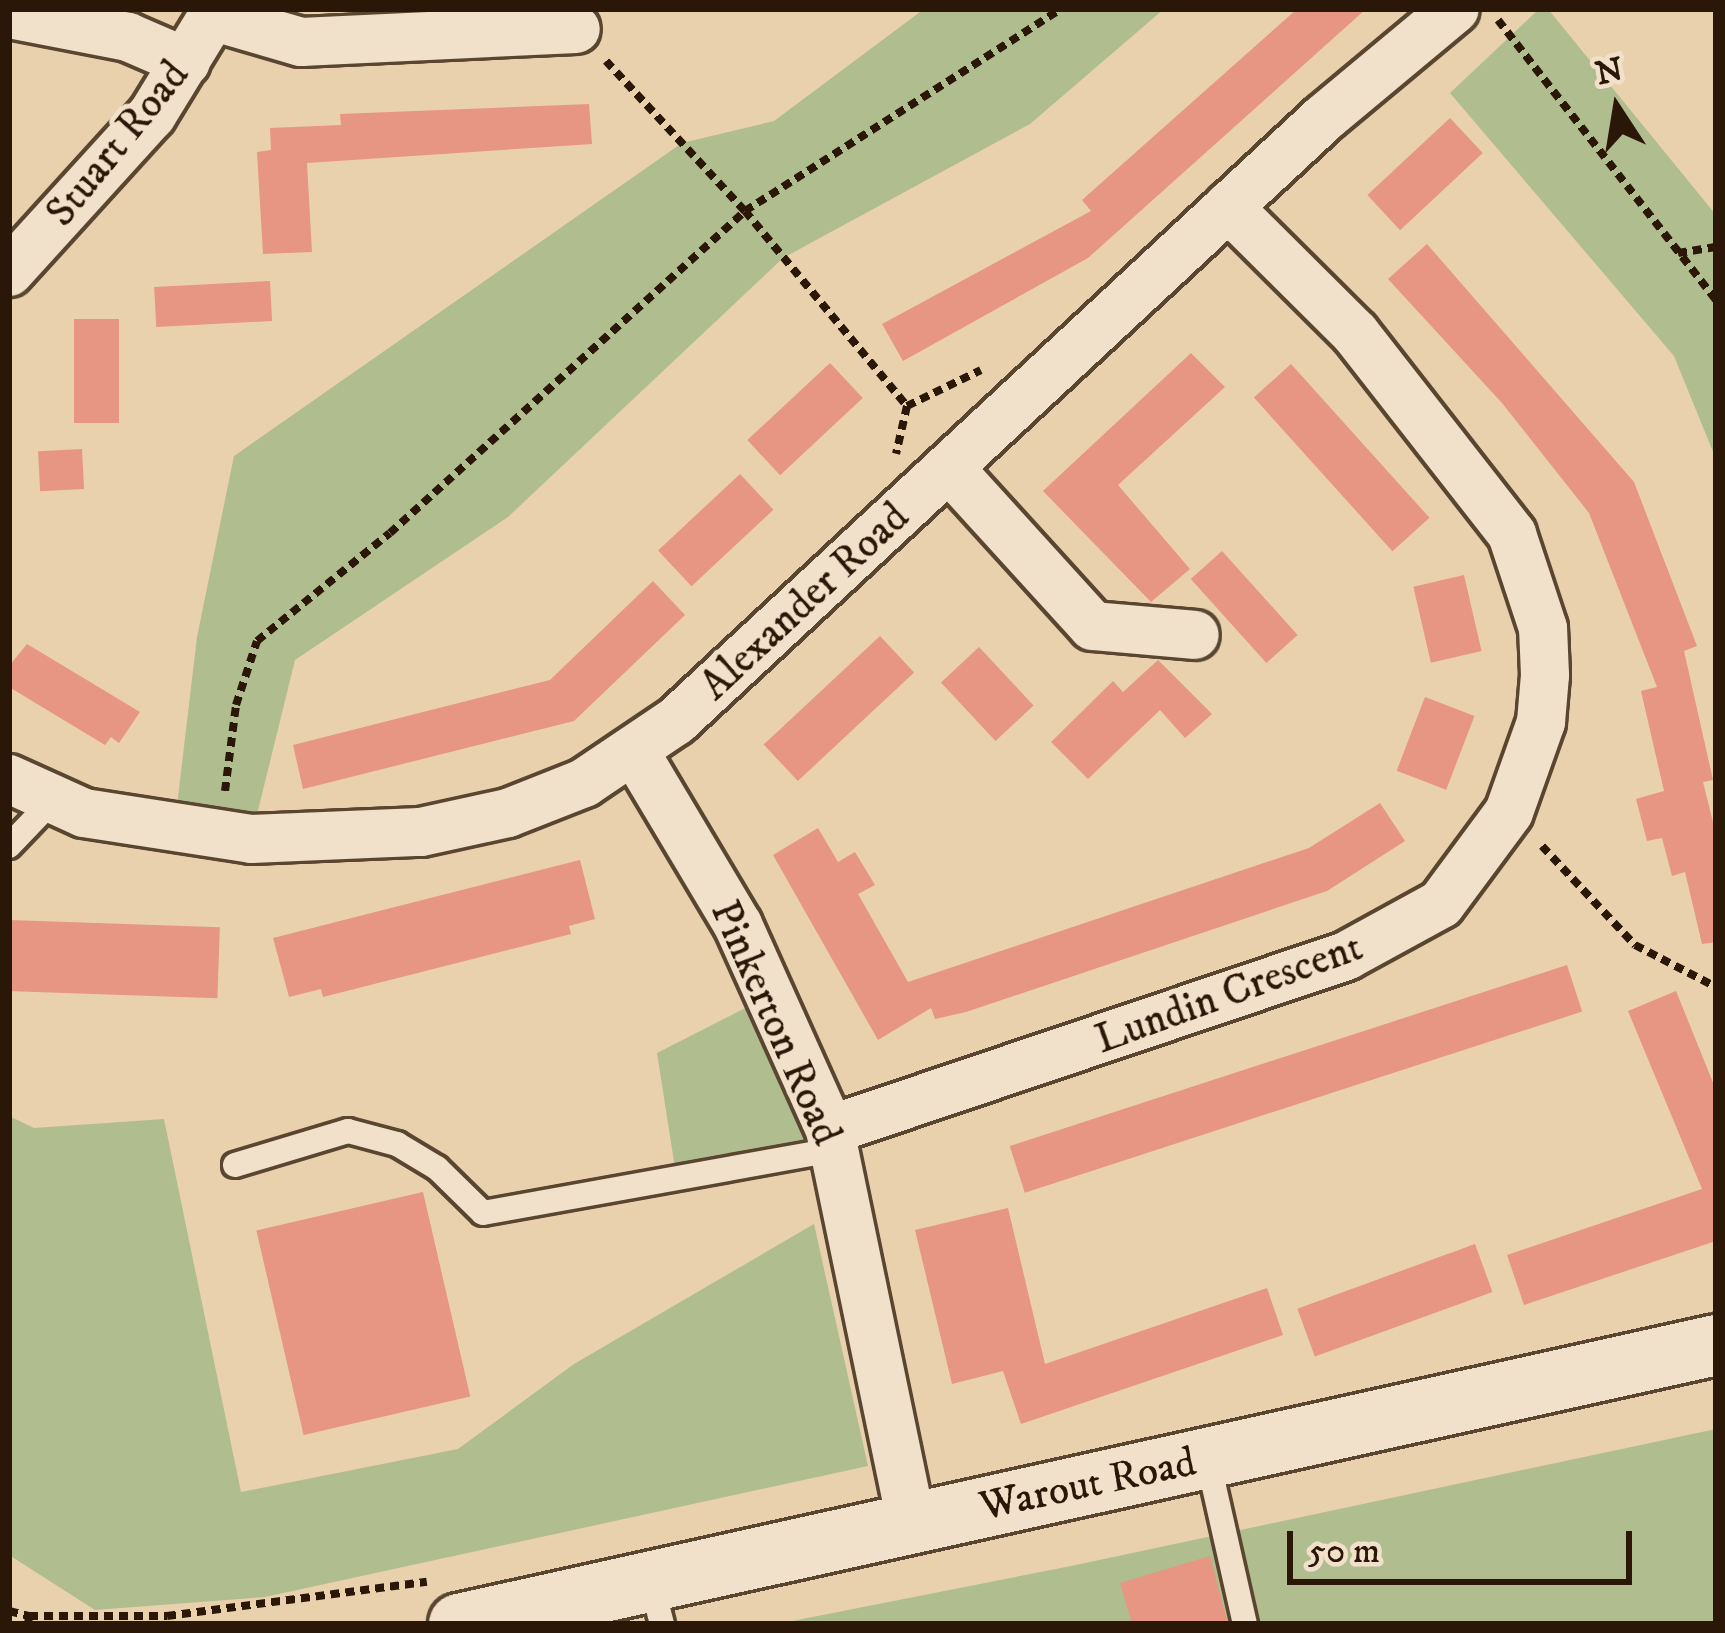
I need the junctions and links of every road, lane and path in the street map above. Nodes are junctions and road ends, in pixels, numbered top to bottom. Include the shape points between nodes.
1 (1061, 9) edge
2 (1455, 9) edge
3 (1490, 9) edge
4 (216, 13) edge
5 (9, 14) edge
6 (576, 29) joint
7 (185, 62) junction
8 (1228, 207) junction
9 (745, 211) junction
10 (1716, 248) edge
11 (1678, 253) junction
12 (9, 272) edge
13 (1716, 300) edge
14 (950, 469) junction
15 (878, 536) junction
16 (1196, 635) dead end
17 (636, 754) junction
18 (30, 790) edge
19 (1509, 812) junction
20 (219, 838) junction
21 (9, 846) edge
22 (1716, 987) edge
23 (832, 1140) junction
24 (235, 1165) dead end
25 (1716, 1345) edge
26 (1208, 1460) junction
27 (911, 1522) junction
28 (446, 1602) edge
29 (657, 1603) edge
30 (9, 1611) edge
31 (29, 1620) edge
32 (1245, 1624) edge

1 - 9 path
2 - 8 street, Alexander Road
3 - 11 path
4 - 6 street via 301,42
4 - 7 street, Stuart Road
5 - 7 street via 128,37
6 - 9 path
7 - 12 street, Stuart Road via 152,115
8 - 14 street, Alexander Road
8 - 19 street, Lundin Crescent via 1355,333 1511,534 1543,628 1545,675 1541,722
9 - 15 path via 907,406
9 - 20 path via 390,533 257,641 236,705
10 - 11 path
11 - 13 path
14 - 15 street, Alexander Road
14 - 16 street via 1093,626
15 - 17 street, Alexander Road
17 - 20 street, Alexander Road via 508,813 421,832
17 - 23 street, Pinkerton Road via 738,925
18 - 20 street, Alexander Road
18 - 21 lane
19 - 22 path via 1636,945
19 - 23 street, Lundin Crescent via 1441,904 1346,956
23 - 24 lane via 482,1213 437,1168 397,1144 348,1131
23 - 27 street, Pinkerton Road
25 - 26 street, Warout Road
26 - 27 street, Warout Road
26 - 32 lane
27 - 29 street, Warout Road
28 - 29 street, Warout Road
28 - 31 path
30 - 31 path

